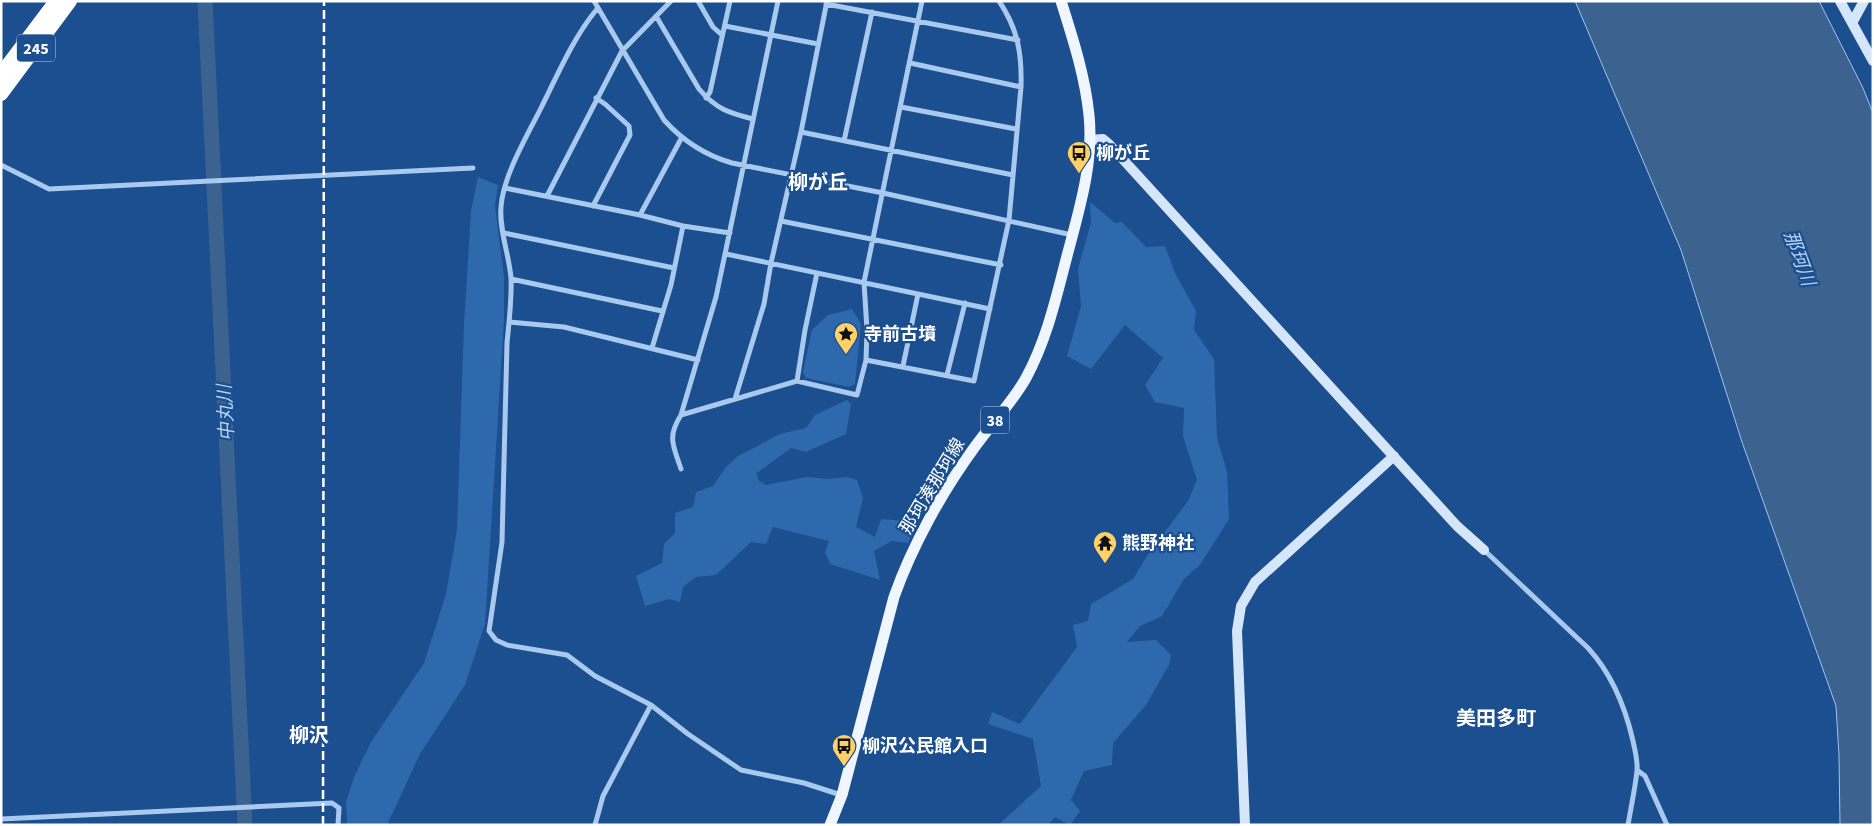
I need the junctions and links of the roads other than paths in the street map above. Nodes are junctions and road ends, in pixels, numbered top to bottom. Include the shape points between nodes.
1 (56, 1) edge
2 (70, 1) edge
3 (594, 1) edge
4 (671, 1) edge
5 (698, 1) edge
6 (730, 1) edge
7 (778, 1) edge
8 (922, 1) edge
9 (999, 1) edge
10 (1061, 1) edge
11 (1840, 1) edge
12 (1864, 1) edge
13 (827, 3) edge
14 (597, 9) junction
15 (872, 12) junction
16 (656, 16) junction
17 (918, 20) junction
18 (1852, 24) junction
19 (725, 26) junction
20 (771, 35) junction
21 (722, 36) junction
22 (1018, 40) junction
23 (818, 44) junction
24 (622, 51) junction
25 (1873, 61) edge
26 (910, 63) junction
27 (1, 74) edge
28 (1021, 87) junction
29 (1, 94) edge
30 (596, 98) junction
31 (706, 98) junction
32 (901, 107) junction
33 (753, 119) junction
34 (1016, 129) junction
35 (801, 132) junction
36 (682, 138) junction
37 (844, 140) junction
38 (1090, 140) junction
39 (891, 150) junction
40 (1, 165) edge
41 (744, 165) junction
42 (473, 168) dead end
43 (791, 175) junction
44 (1013, 175) junction
45 (504, 188) junction
46 (883, 193) junction
47 (547, 196) junction
48 (593, 206) junction
49 (640, 215) junction
50 (1009, 220) junction
51 (781, 221) junction
52 (683, 226) junction
53 (504, 233) junction
54 (730, 233) junction
55 (1073, 235) junction
56 (872, 240) junction
57 (726, 254) junction
58 (771, 263) junction
59 (1001, 265) junction
60 (674, 268) junction
61 (818, 273) junction
62 (511, 278) junction
63 (864, 282) junction
64 (918, 294) junction
65 (965, 303) junction
66 (990, 309) junction
67 (662, 311) junction
68 (510, 322) junction
69 (652, 348) junction
70 (698, 360) junction
71 (866, 360) junction
72 (903, 366) junction
73 (947, 375) junction
74 (797, 381) junction
75 (735, 399) junction
76 (681, 415) junction
77 (1394, 456) junction
78 (681, 469) dead end
79 (1484, 550) joint
80 (651, 705) junction
81 (1637, 770) junction
82 (842, 795) junction
83 (1, 819) edge
84 (338, 825) edge
85 (595, 825) edge
86 (830, 825) edge
87 (1245, 825) edge
88 (1628, 825) edge
89 (1667, 825) edge

1 - 27 highway, 245
2 - 29 highway, 245
3 - 14 street
4 - 16 street
5 - 21 street
6 - 19 street
7 - 20 street
8 - 17 street
9 - 22 street
10 - 38 main road, 那珂湊那珂線 / 38 via 1083,76
11 - 18 street
12 - 18 street
13 - 15 street
13 - 23 street
14 - 24 street
14 - 45 street via 582,27
15 - 17 street
15 - 37 street
16 - 24 street
16 - 31 street
17 - 22 street
17 - 26 street
18 - 25 street
19 - 20 street
19 - 21 street
20 - 23 street
20 - 33 street
21 - 31 street
22 - 28 street
23 - 35 street
24 - 30 street
24 - 36 street via 664,120
26 - 28 street
26 - 32 street
28 - 34 street
30 - 47 street
30 - 48 street via 629,126 630,135
31 - 33 street via 724,111
32 - 34 street
32 - 39 street
33 - 41 street
34 - 44 street
35 - 37 street
35 - 43 street
36 - 41 street via 714,158
36 - 49 street
37 - 39 street
38 - 55 main road, 那珂湊那珂線 / 38 via 1085,184
38 - 77 street via 1103,139 1109,144
39 - 44 street
39 - 46 street
40 - 42 street via 49,189
41 - 43 street
41 - 54 street
43 - 46 street
43 - 51 street
44 - 50 street
45 - 47 street
45 - 53 street via 501,225
46 - 50 street
46 - 56 street
47 - 48 street
48 - 49 street
49 - 52 street
50 - 55 street
50 - 59 street
51 - 56 street
51 - 58 street
52 - 54 street
52 - 60 street
53 - 60 street
53 - 62 street
54 - 57 street
55 - 82 main road, 那珂湊那珂線 / 38 via 1053,315 1026,378 952,481 900,579
56 - 59 street
56 - 63 street
57 - 58 street
57 - 70 street
58 - 61 street
58 - 75 street via 764,304
59 - 66 street
60 - 67 street
61 - 63 street
61 - 74 street
62 - 67 street
62 - 68 street
63 - 64 street
63 - 71 street
64 - 65 street
64 - 72 street
65 - 66 street
65 - 73 street
66 - 73 street via 974,381
67 - 69 street
68 - 69 street via 564,327
68 - 80 street via 502,542 490,631 496,640 507,645 567,655 595,676
69 - 70 street
70 - 76 street
71 - 72 street
71 - 74 street via 857,395
72 - 73 street
74 - 75 street
75 - 76 street
76 - 78 street via 672,438
77 - 79 street via 1457,526
77 - 87 street via 1255,582 1241,606 1237,631
79 - 81 street via 1599,660 1626,713 1637,756
80 - 82 street via 740,770 804,783
80 - 85 street via 603,796
81 - 88 street
81 - 89 street via 1645,776
82 - 86 main road, 那珂湊那珂線 / 38
83 - 84 street via 332,804 339,808

